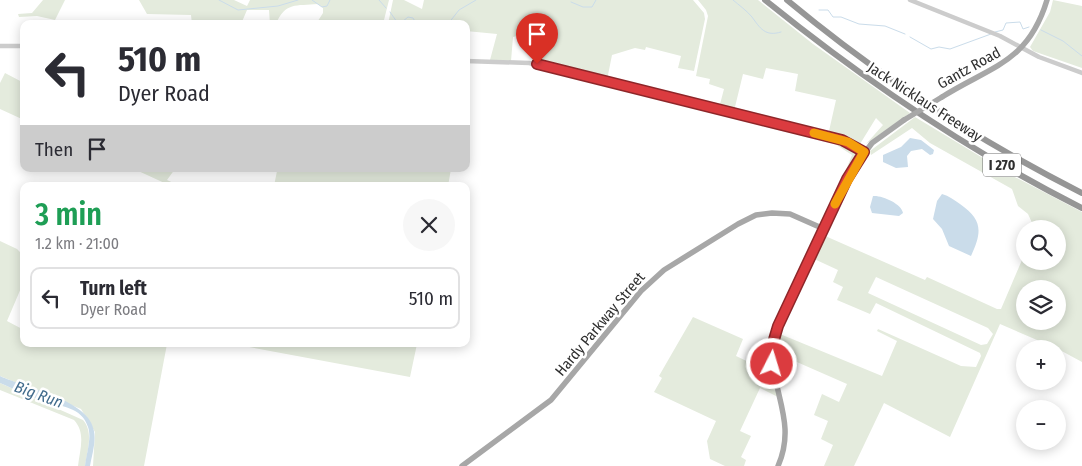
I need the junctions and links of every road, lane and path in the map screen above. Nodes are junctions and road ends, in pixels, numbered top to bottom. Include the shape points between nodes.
1 (765, 0) edge
2 (787, 0) edge
3 (910, 0) edge
4 (1047, 0) edge
5 (0, 46) edge
6 (20, 46) edge
7 (1022, 48) junction
8 (470, 61) edge
9 (1082, 73) edge
10 (864, 152) junction
11 (1082, 193) edge
12 (1082, 208) edge
13 (824, 229) junction
14 (462, 466) edge
15 (778, 466) edge

1 - 12 highway, Jack Nicklaus Freeway / I 270 via 830,52 924,118
2 - 11 highway, Jack Nicklaus Freeway / I 270 via 858,56 935,108 1006,152
3 - 7 street
4 - 7 main road, Gantz Road via 1037,27
5 - 6 street
7 - 9 street
7 - 10 main road, Gantz Road, bridge via 1002,65 904,120 872,142
8 - 10 street via 529,63 556,69 842,140
10 - 13 main road, Gantz Road via 847,179
13 - 14 main road, Hardy Parkway Street via 790,214 759,214 664,270 641,291 551,400
13 - 15 main road, Gantz Road via 773,343 773,370 786,424 785,444

